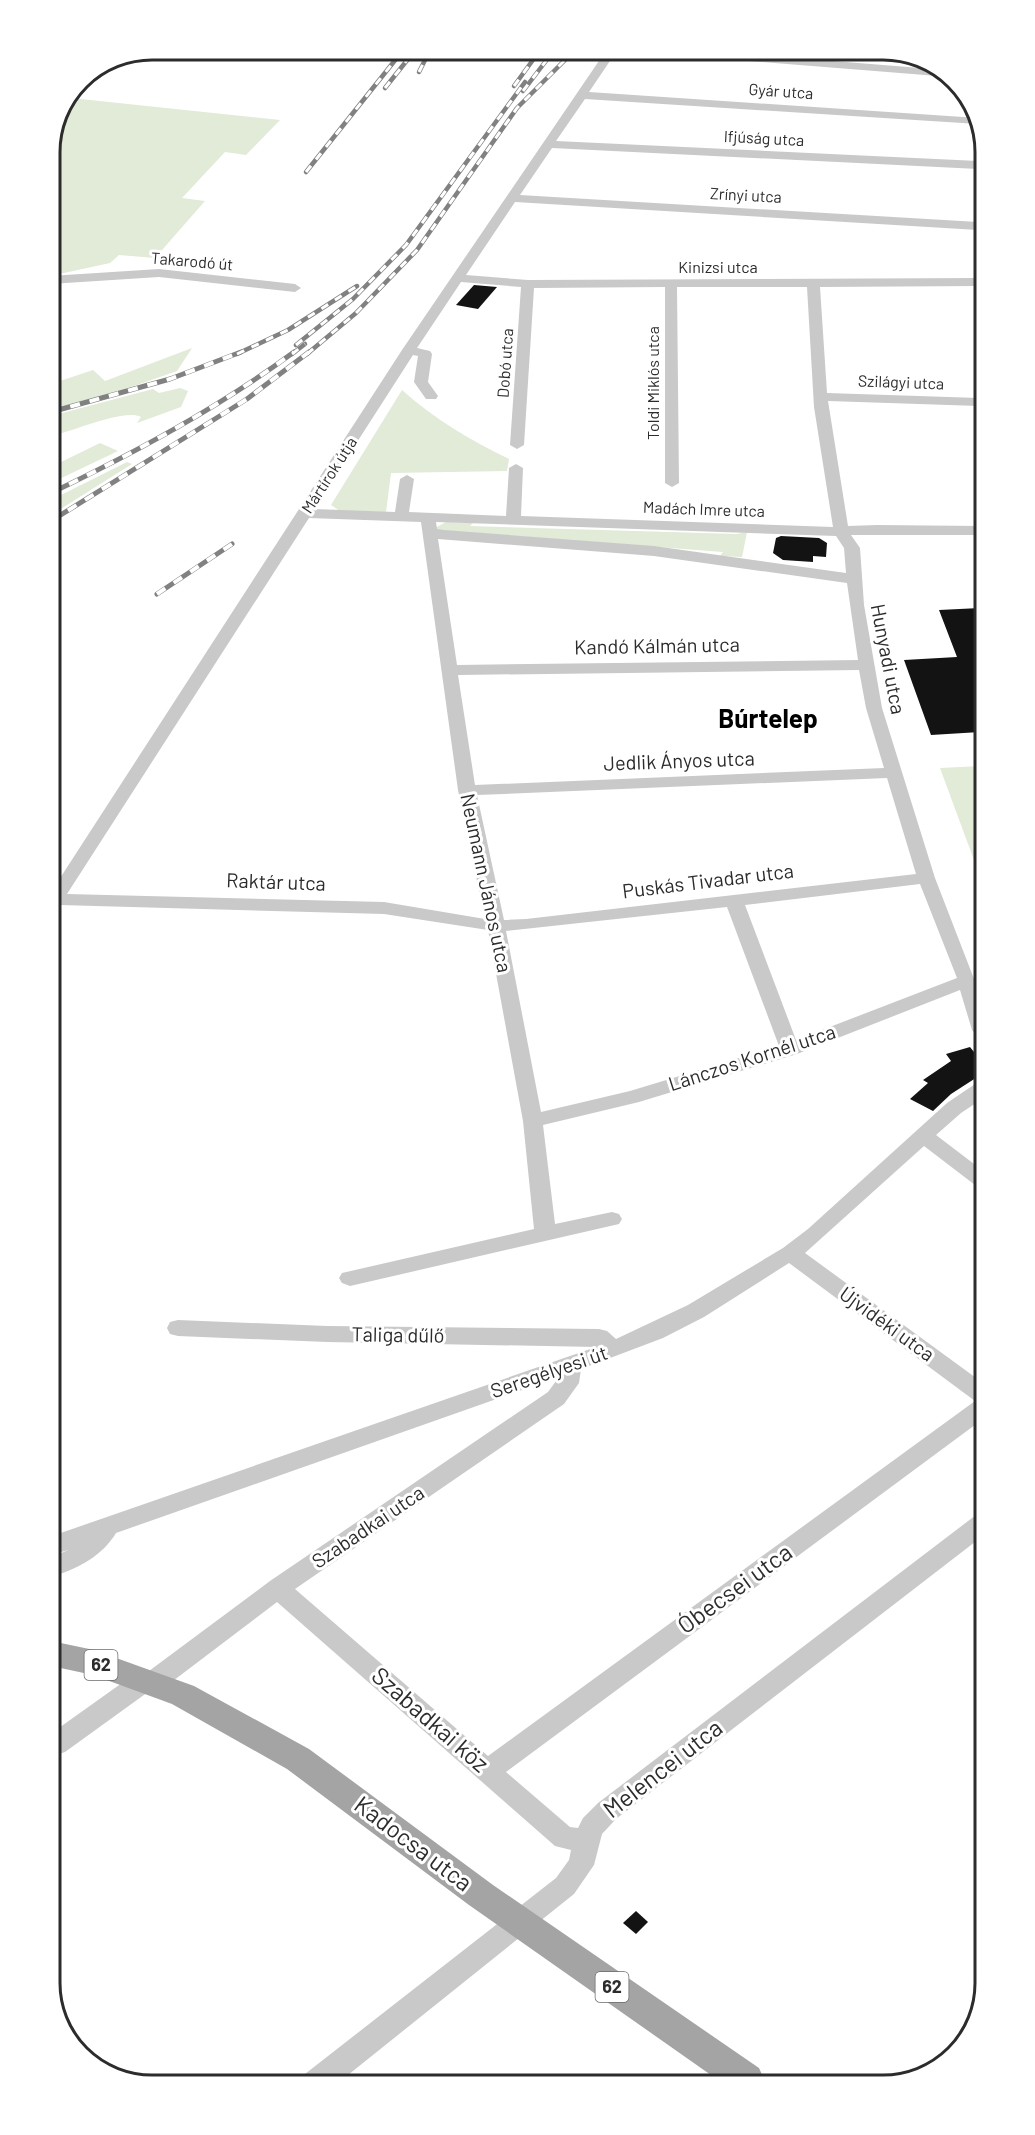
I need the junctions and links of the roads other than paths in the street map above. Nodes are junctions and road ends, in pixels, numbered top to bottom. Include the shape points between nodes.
1 (606, 60) edge
2 (773, 60) edge
3 (930, 73) edge
4 (582, 95) junction
5 (969, 118) edge
6 (548, 144) junction
7 (975, 165) edge
8 (512, 198) junction
9 (975, 226) edge
10 (458, 278) junction
11 (60, 279) edge
12 (975, 282) edge
13 (528, 284) junction
14 (671, 284) junction
15 (813, 285) junction
16 (295, 288) dead end
17 (409, 350) junction
18 (431, 396) dead end
19 (821, 397) junction
20 (975, 402) edge
21 (517, 445) dead end
22 (516, 468) dead end
23 (406, 479) dead end
24 (672, 483) dead end
25 (304, 513) junction
26 (401, 518) junction
27 (513, 519) junction
28 (429, 526) junction
29 (975, 531) edge
30 (842, 532) junction
31 (853, 579) junction
32 (866, 665) junction
33 (449, 670) junction
34 (893, 773) junction
35 (467, 790) junction
36 (926, 878) junction
37 (60, 889) edge
38 (60, 900) edge
39 (734, 901) junction
40 (496, 926) junction
41 (967, 981) junction
42 (975, 1007) edge
43 (790, 1049) junction
44 (975, 1094) edge
45 (533, 1121) junction
46 (924, 1136) junction
47 (975, 1174) edge
48 (612, 1219) dead end
49 (545, 1232) junction
50 (790, 1253) junction
51 (350, 1278) dead end
52 (177, 1328) dead end
53 (614, 1349) junction
54 (570, 1365) junction
55 (975, 1389) edge
56 (975, 1413) edge
57 (109, 1525) junction
58 (975, 1529) edge
59 (60, 1543) edge
60 (60, 1564) edge
61 (278, 1588) junction
62 (60, 1654) edge
63 (148, 1682) junction
64 (60, 1740) edge
65 (488, 1771) junction
66 (586, 1840) junction
67 (518, 1921) junction
68 (326, 2075) edge
69 (740, 2075) edge

1 - 4 street, Mártírok útja
2 - 3 street
4 - 5 street, Gyár utca
4 - 6 street, Mártírok útja
6 - 7 street, Ifjúság utca
6 - 8 street, Mártírok útja
8 - 9 street, Zrínyi utca
8 - 10 street, Mártírok útja
10 - 13 street, Kinizsi utca
10 - 17 street, Mártírok útja
11 - 16 street, Takarodó út via 159,273
12 - 15 street, Kinizsi utca
13 - 14 street, Kinizsi utca
13 - 21 street, Dobó utca
14 - 15 street, Kinizsi utca
14 - 24 street, Toldi Miklós utca
15 - 19 street, Hunyadi utca
17 - 18 street via 425,354 421,382
17 - 25 street, Mártírok útja
19 - 20 street, Szilágyi utca
19 - 30 street, Hunyadi utca
22 - 27 street
23 - 26 street
25 - 26 street, Madách Imre utca
25 - 37 street, Mártírok útja
26 - 28 street, Madách Imre utca
27 - 28 street, Madách Imre utca
27 - 30 street, Madách Imre utca
28 - 31 street, Madách Imre utca via 501,541 654,551
28 - 33 street, Neumann János utca
29 - 30 street, Madách Imre utca
30 - 31 street, Hunyadi utca via 852,548
31 - 32 street, Hunyadi utca
32 - 33 street, Kandó Kálmán utca
32 - 34 street, Hunyadi utca
33 - 35 street, Neumann János utca
34 - 35 street, Jedlik Ányos utca
34 - 36 street, Hunyadi utca
35 - 40 street, Neumann János utca
36 - 39 street, Puskás Tivadar utca
36 - 41 street, Hunyadi utca
38 - 40 street, Raktár utca via 384,908
39 - 40 street, Puskás Tivadar utca
39 - 43 street
40 - 45 street, Neumann János utca
41 - 42 street, Hunyadi utca
41 - 43 street, Lánczos Kornél utca
43 - 45 street, Lánczos Kornél utca via 632,1097
44 - 46 street, Seregélyesi út
45 - 49 street, Neumann János utca
46 - 47 street
46 - 50 street, Seregélyesi út
48 - 49 street
49 - 51 street
50 - 53 street, Seregélyesi út via 696,1311
50 - 55 street, Újvidéki utca
52 - 53 street, Taliga dűlő via 599,1337
53 - 54 street, Seregélyesi út
54 - 57 street, Seregélyesi út
54 - 61 street, Szabadkai utca via 567,1386 556,1398
56 - 65 street, Óbecsei utca
57 - 59 street, Seregélyesi út
57 - 60 street via 98,1541
58 - 66 street, Melencei utca via 608,1811 592,1826
61 - 63 street, Szabadkai utca
61 - 65 street, Szabadkai köz
62 - 63 main road, Kadocsa utca / 62
63 - 64 street, Szabadkai utca
63 - 67 main road, Kadocsa utca / 62 via 183,1695 298,1760
65 - 66 street, Szabadkai köz via 564,1838
66 - 67 street, Melencei utca via 581,1865 565,1886
67 - 68 street, Melencei utca
67 - 69 main road, Kadocsa utca / 62

